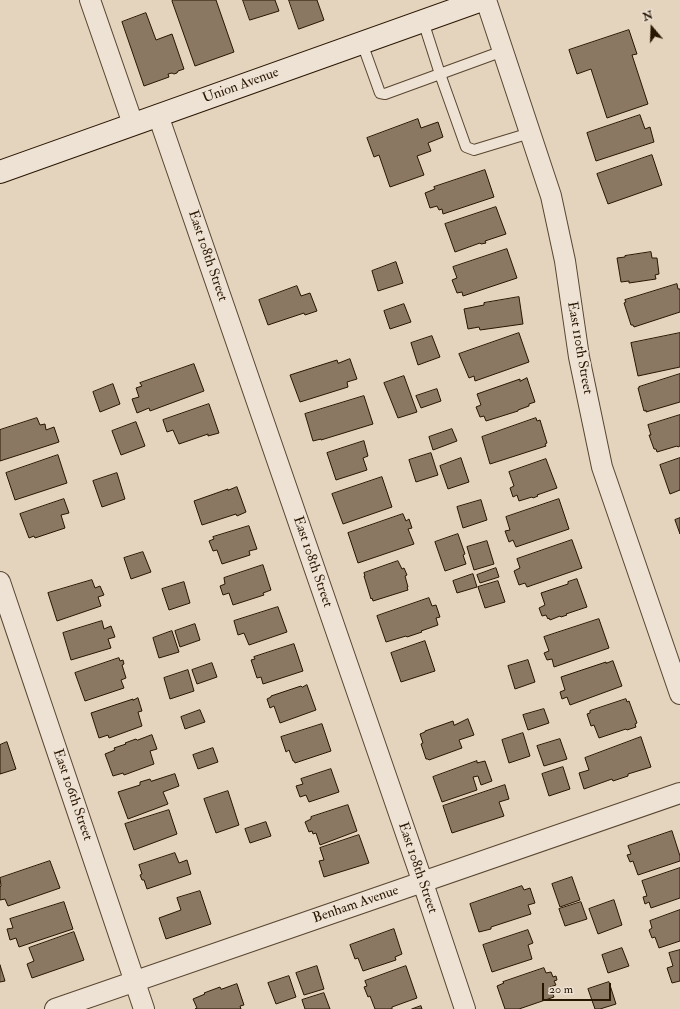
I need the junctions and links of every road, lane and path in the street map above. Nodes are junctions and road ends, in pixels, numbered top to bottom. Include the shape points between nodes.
1 (90, 0) edge
2 (482, 0) edge
3 (486, 0) edge
4 (423, 21) junction
5 (362, 43) junction
6 (503, 51) junction
7 (440, 74) junction
8 (158, 115) junction
9 (133, 124) junction
10 (530, 133) junction
11 (0, 172) edge
12 (0, 582) edge
13 (680, 694) edge
14 (680, 794) edge
15 (422, 883) junction
16 (134, 982) junction
17 (55, 1009) edge
18 (144, 1009) edge
19 (465, 1009) edge

1 - 9 street
2 - 4 main road, Union Avenue
3 - 6 street, East 110th Street
4 - 5 main road, Union Avenue
4 - 7 lane
5 - 7 lane via 380,93 385,94
5 - 8 main road, Union Avenue
6 - 7 lane
6 - 10 street, East 110th Street
7 - 10 lane via 466,147 474,150
8 - 9 main road, Union Avenue
8 - 15 street, East 108th Street
9 - 11 main road, Union Avenue
10 - 13 street, East 110th Street via 551,196 565,261 579,358 602,467
12 - 16 street, East 106th Street
14 - 15 street, Benham Avenue
15 - 16 street, Benham Avenue
15 - 19 street, East 108th Street
16 - 17 street, Benham Avenue
16 - 18 street, East 106th Street

